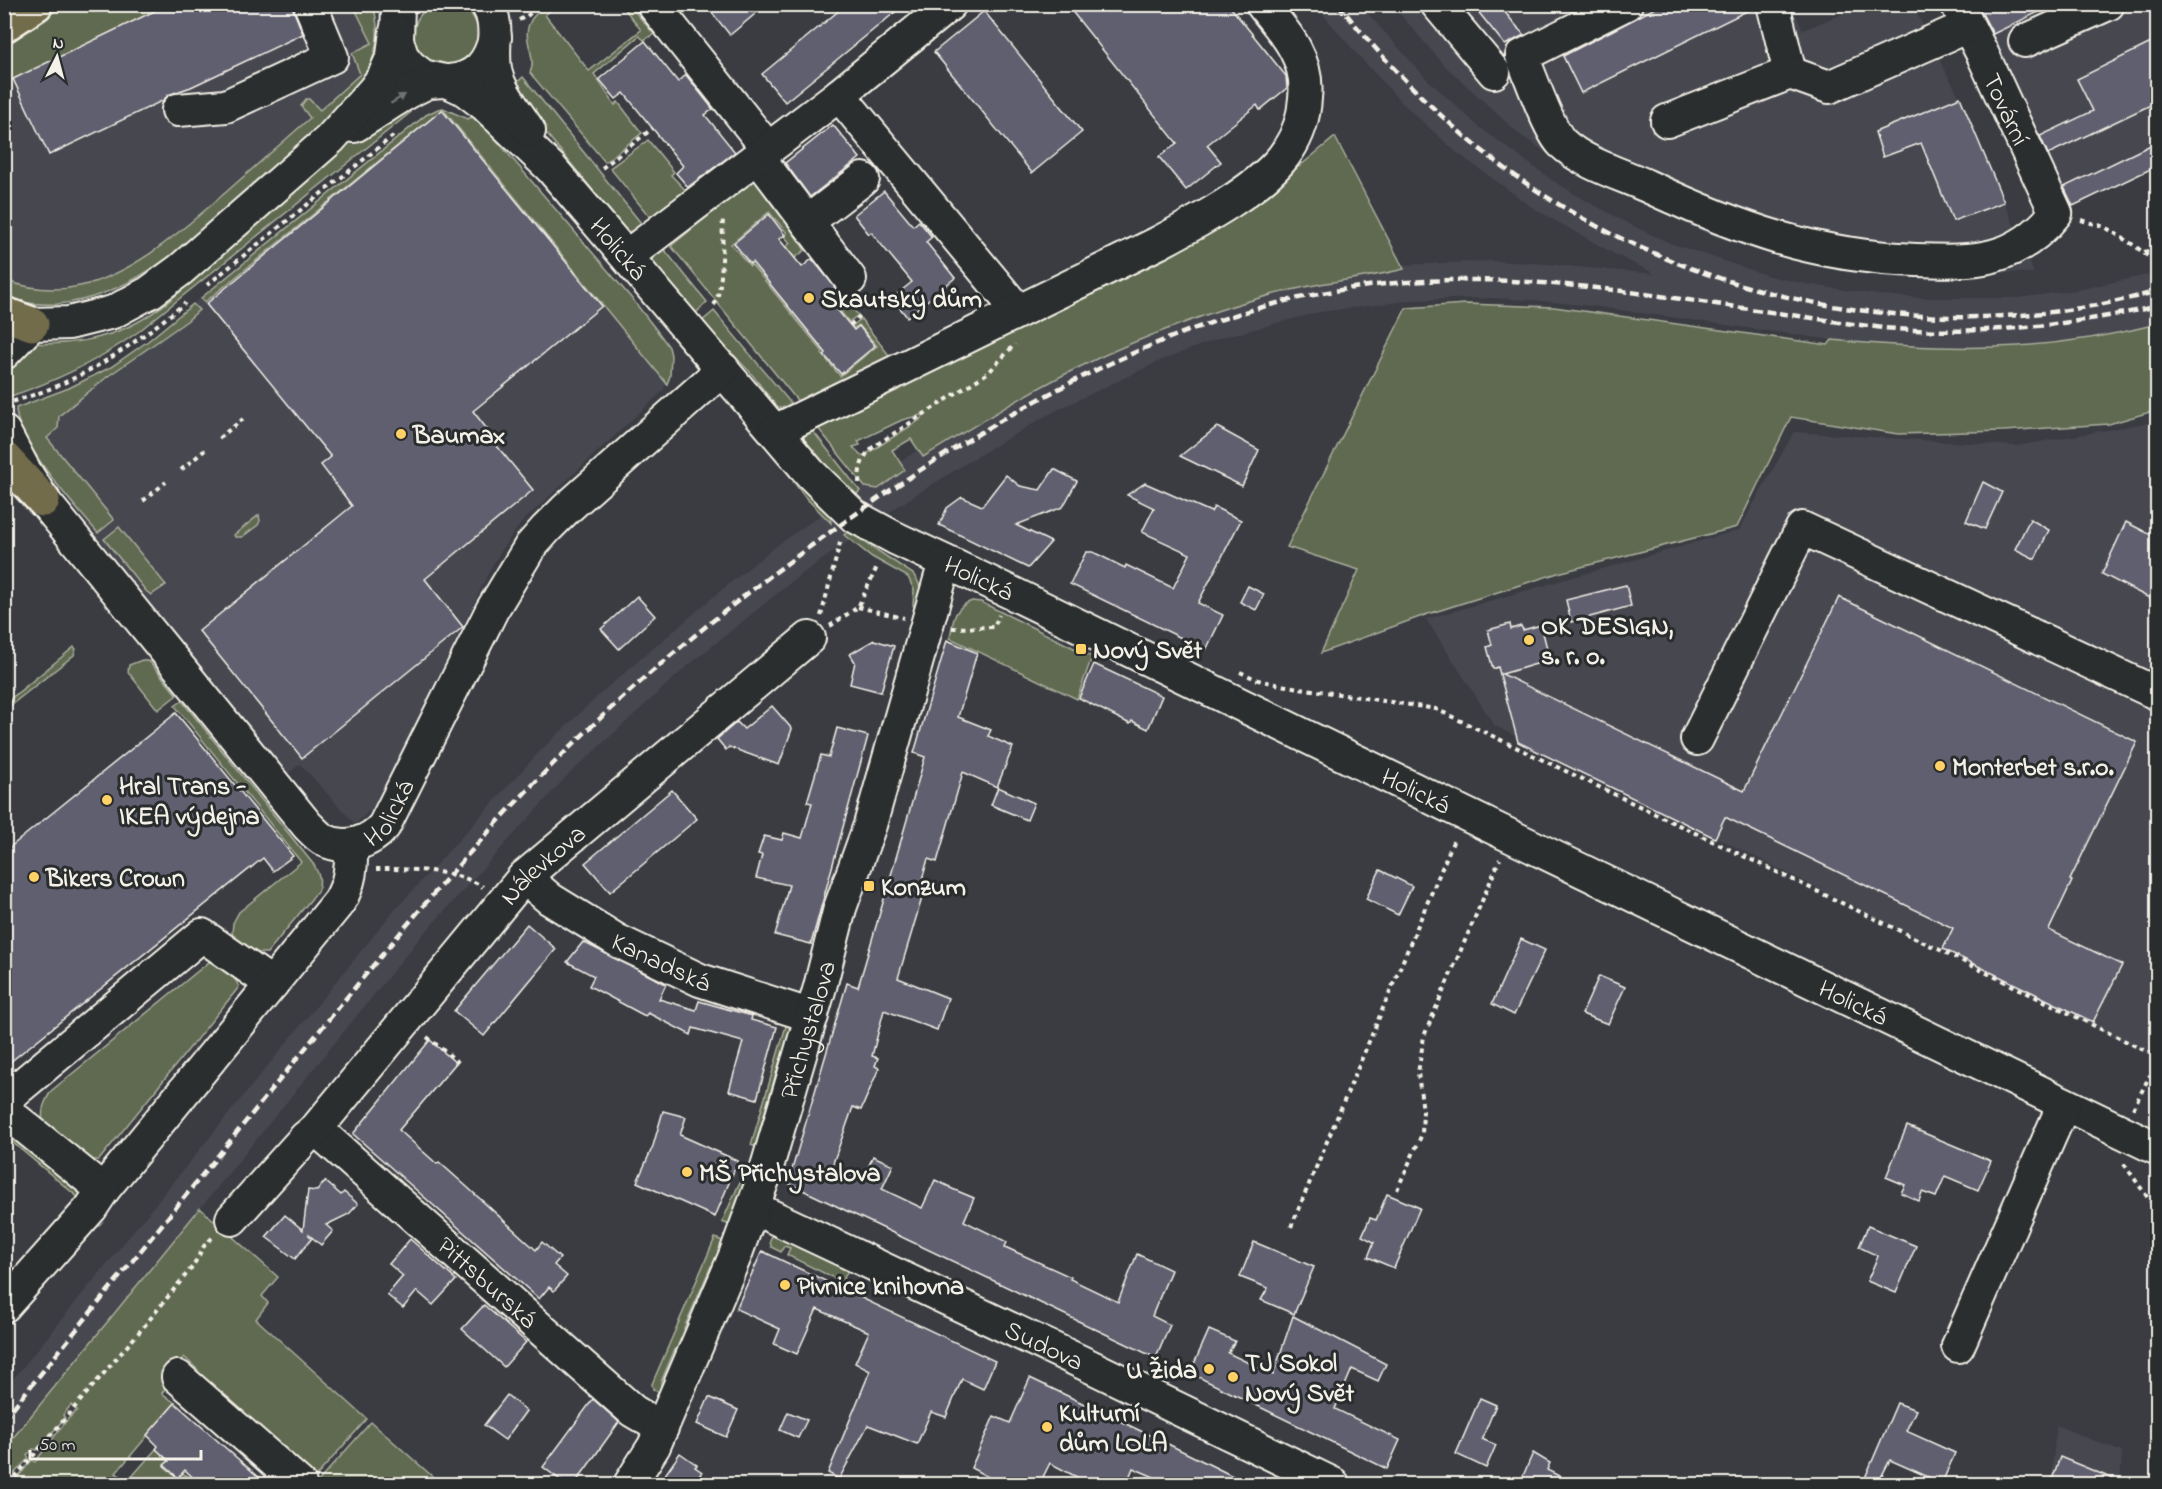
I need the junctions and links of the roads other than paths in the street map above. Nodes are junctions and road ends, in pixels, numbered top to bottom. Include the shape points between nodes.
1 (36, 4) edge
2 (310, 4) edge
3 (487, 4) edge
4 (950, 4) edge
5 (1262, 4) edge
6 (1437, 4) edge
7 (1626, 4) edge
8 (1773, 4) edge
9 (2108, 4) edge
10 (666, 9) edge
11 (399, 15) edge
12 (1963, 15) edge
13 (4, 25) edge
14 (506, 29) junction
15 (2025, 41) dead end
16 (1494, 72) dead end
17 (1790, 73) junction
18 (441, 81) junction
19 (839, 95) junction
20 (178, 110) dead end
21 (1667, 121) dead end
22 (330, 139) junction
23 (763, 153) junction
24 (863, 179) dead end
25 (564, 181) junction
26 (807, 222) junction
27 (627, 256) junction
28 (850, 279) dead end
29 (14, 320) edge
30 (1020, 326) junction
31 (4, 353) edge
32 (723, 369) junction
33 (775, 431) junction
34 (4, 432) edge
35 (4, 458) edge
36 (43, 500) junction
37 (945, 562) junction
38 (809, 638) road end
39 (2157, 694) edge
40 (1697, 739) dead end
41 (351, 858) junction
42 (524, 877) junction
43 (272, 984) junction
44 (812, 1016) junction
45 (4, 1100) edge
46 (2064, 1104) junction
47 (4, 1110) edge
48 (316, 1129) junction
49 (2157, 1149) edge
50 (104, 1190) junction
51 (754, 1208) junction
52 (232, 1219) road end
53 (4, 1306) edge
54 (1958, 1347) dead end
55 (178, 1377) dead end
56 (662, 1428) junction
57 (300, 1485) edge
58 (630, 1485) edge
59 (1333, 1485) edge

1 - 13 main road
2 - 20 street via 332,57 226,106
3 - 14 street, Holická via 493,17
4 - 19 street
5 - 30 street via 1296,49 1305,79 1305,108 1288,151 1265,177 1198,222 1079,283
6 - 16 street
7 - 12 street, Tovární via 1522,56 1561,142 1590,161 1742,227 1788,242 1867,257 1934,260 1994,256 2033,238 2056,213
8 - 17 street
9 - 15 street
10 - 23 street
11 - 18 street, Holická via 399,49 410,66 423,76
11 - 22 street via 393,56 384,76
12 - 17 street via 1829,87
14 - 18 street via 473,75
14 - 25 street, Holická via 494,63 500,83
17 - 21 street
22 -> 18 street via 421,85
18 - 25 street, Holická via 478,99
19 - 23 street
19 - 30 street
22 - 29 street via 180,270 138,300 94,318 57,325
23 - 26 street
23 - 27 street
24 - 26 street
25 - 27 street, Holická
26 - 28 street
27 - 32 street, Holická
29 - 31 street
30 - 33 street
32 - 33 street, Holická
32 - 41 street, Holická via 539,535 495,604 384,826
33 - 37 street, Holická via 854,516
34 - 36 street, Holická
35 - 36 main road
36 - 41 street, Holická via 307,825 325,841 341,845
37 - 44 street, Přichystalova via 870,825 840,908
37 - 46 street, Holická
38 - 42 street, Nálevkova
39 - 40 street via 1802,528
41 - 43 street via 347,885 339,902
42 - 44 street, Kanadská via 550,899 628,946 700,980
42 - 48 street, Nálevkova
43 - 45 street via 202,935
43 - 50 street
44 - 51 street, Přichystalova
46 - 49 street, Holická
46 - 54 street
47 - 50 street
48 - 52 street, Nálevkova
48 - 56 street, Pittsburská via 633,1411
50 - 53 street
51 - 56 street, Přichystalova
51 - 59 street, Sudova
55 - 57 street
56 - 58 street, Přichystalova

